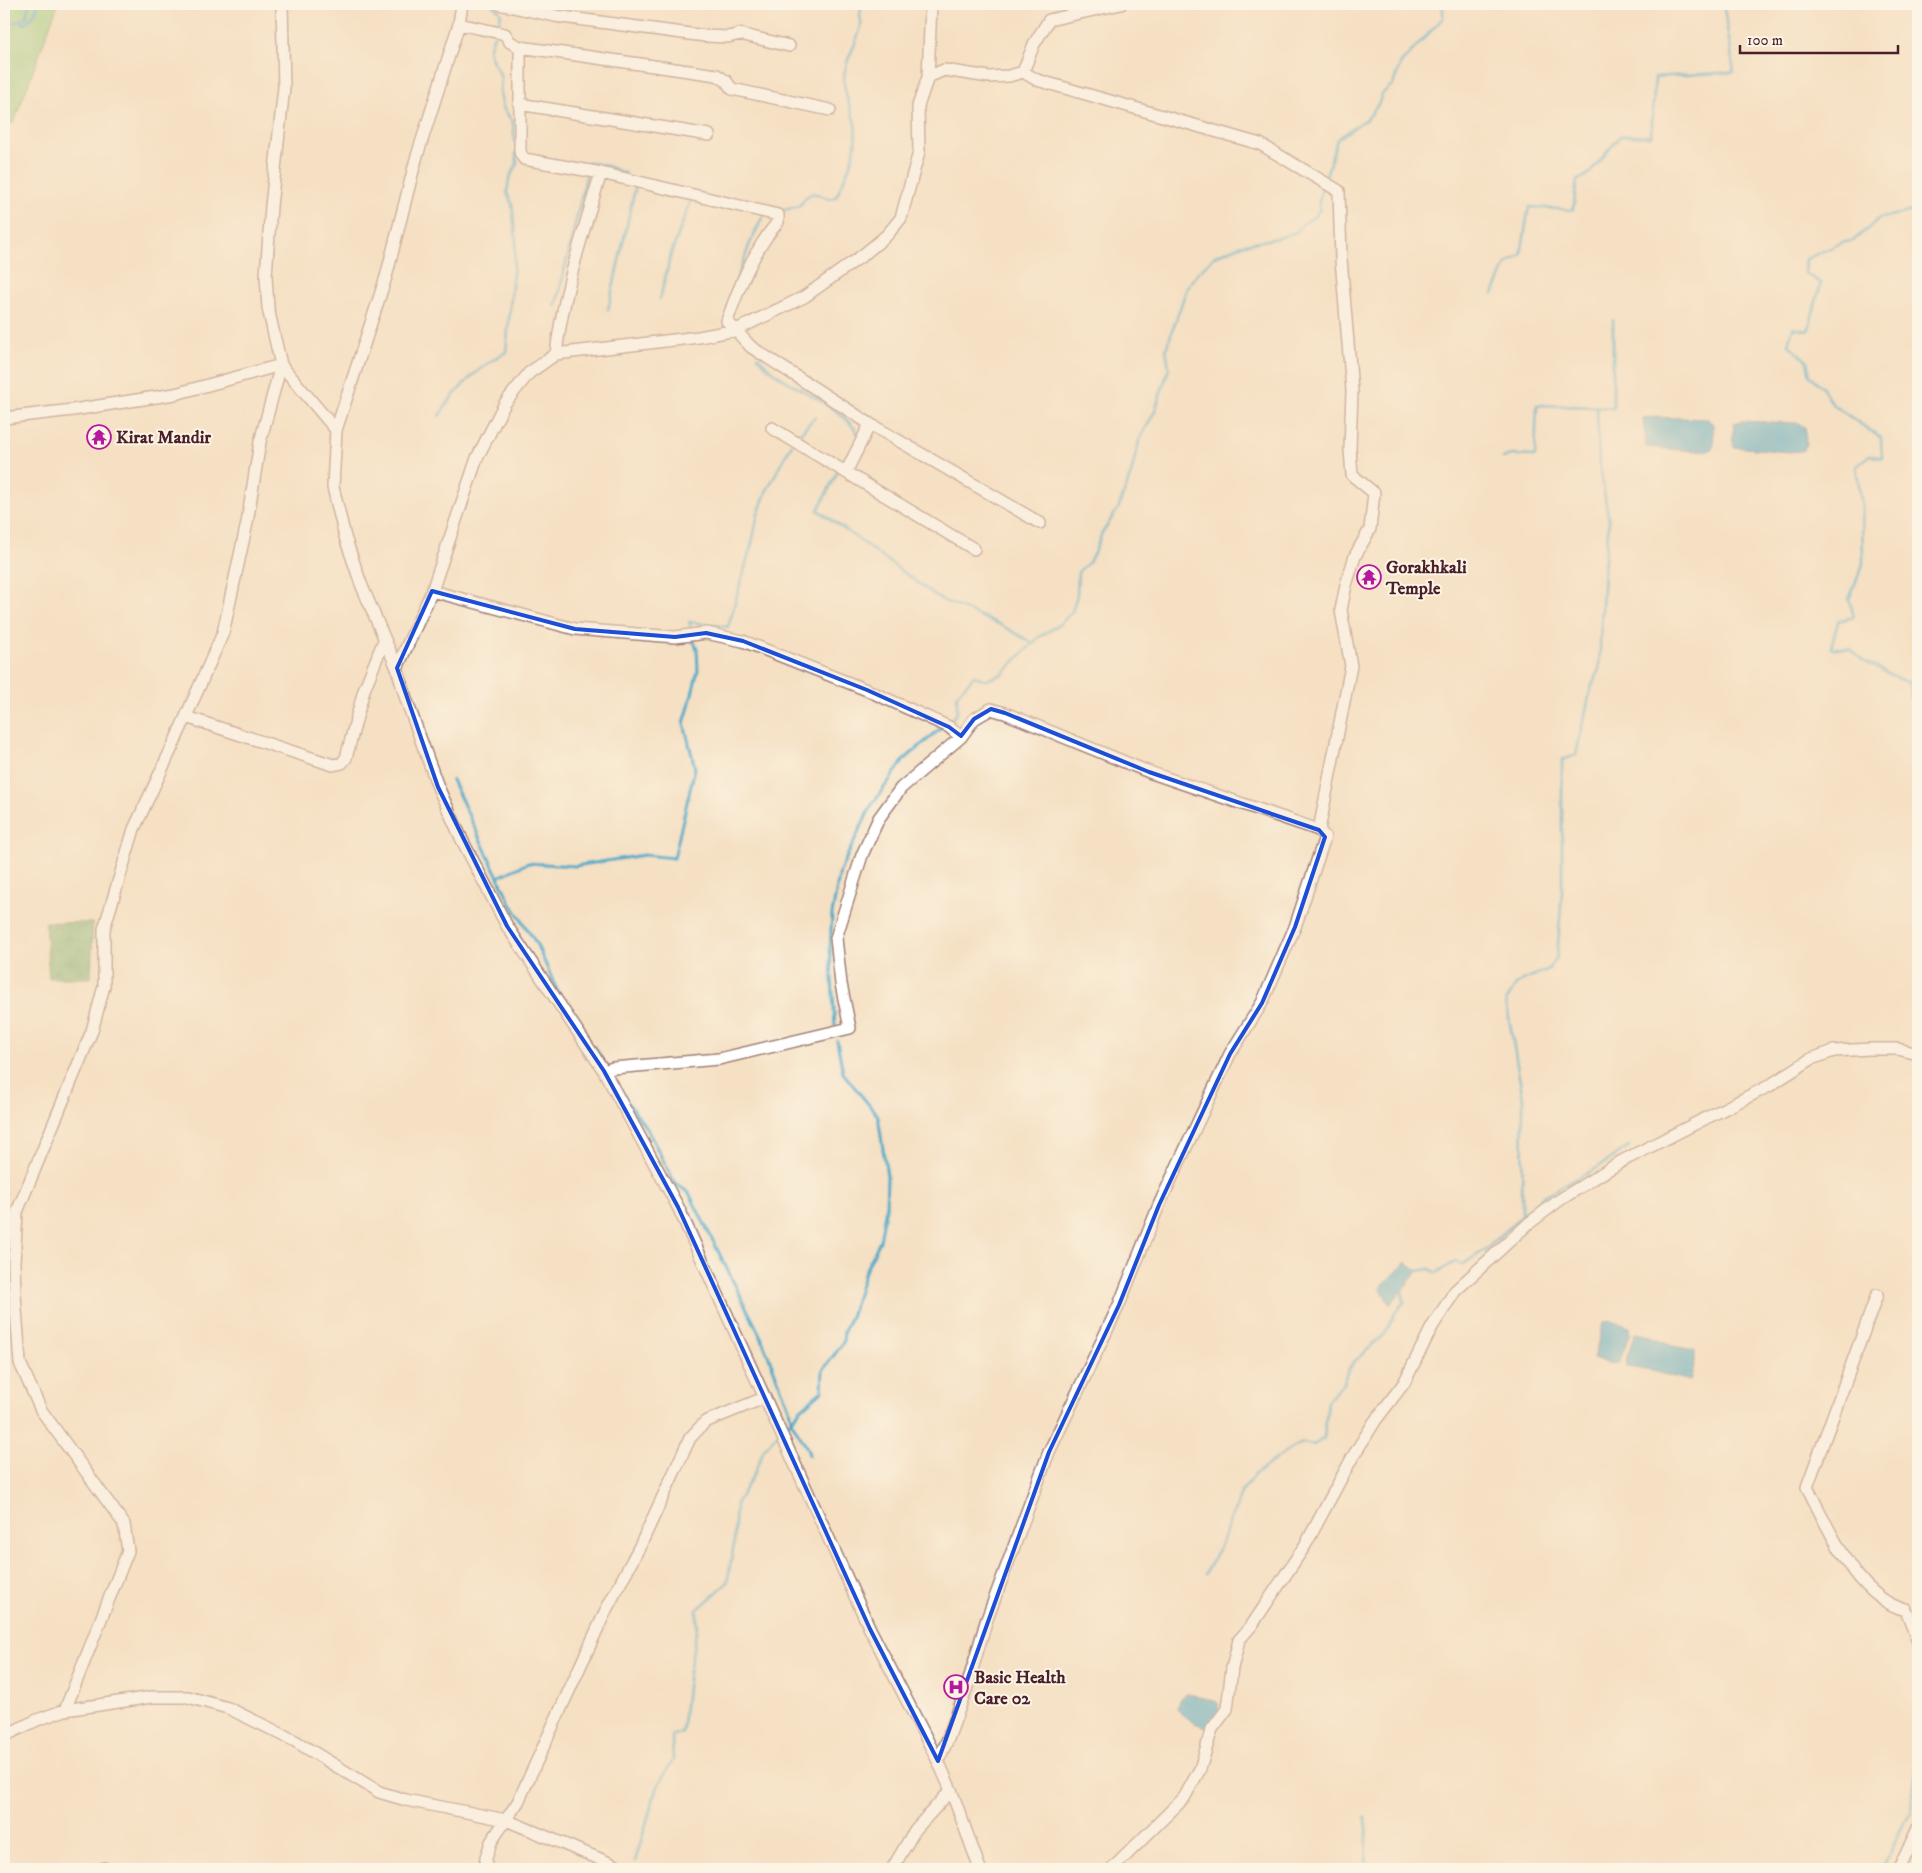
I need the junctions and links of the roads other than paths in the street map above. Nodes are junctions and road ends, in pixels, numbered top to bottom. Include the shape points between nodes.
1 (282, 4) edge
2 (462, 4) edge
3 (499, 4) edge
4 (931, 4) edge
5 (1121, 4) edge
6 (459, 24) junction
7 (789, 46) dead end
8 (520, 47) junction
9 (1023, 72) junction
10 (928, 77) junction
11 (519, 104) junction
12 (830, 110) dead end
13 (709, 135) dead end
14 (601, 173) junction
15 (736, 330) junction
16 (556, 354) junction
17 (281, 365) junction
18 (4, 418) edge
19 (870, 424) junction
20 (772, 428) dead end
21 (336, 430) junction
22 (846, 472) junction
23 (1040, 523) dead end
24 (974, 548) dead end
25 (432, 591) junction
26 (384, 640) junction
27 (397, 668) junction
28 (186, 717) junction
29 (961, 737) junction
30 (1319, 830) junction
31 (1918, 1054) edge
32 (604, 1071) junction
33 (1877, 1295) dead end
34 (764, 1398) junction
35 (1918, 1642) edge
36 (65, 1710) junction
37 (4, 1736) edge
38 (938, 1761) junction
39 (951, 1790) junction
40 (506, 1820) junction
41 (1918, 1828) edge
42 (485, 1869) edge
43 (624, 1869) edge
44 (892, 1869) edge
45 (980, 1869) edge
46 (1112, 1869) edge
47 (1899, 1869) edge

1 - 17 street via 284,87 266,276 268,308
2 - 6 street
3 - 7 street via 555,16 705,36 740,34
4 - 10 street
5 - 9 street via 1049,20 1034,44
6 - 8 street via 505,34 510,42
6 - 21 street via 416,159 386,277
8 - 11 street
8 - 12 street via 717,75 732,89
9 - 10 street via 989,77 944,70
9 - 30 street via 1037,80 1260,144 1339,191 1352,391 1352,475 1374,493 1370,529 1355,556 1341,610 1351,666
10 - 15 street via 918,106 919,152 901,218 888,235 804,297
11 - 13 street
11 - 14 street via 520,152 524,159
14 - 15 street via 778,215 778,222 754,258 731,309 727,322
14 - 16 street via 559,330
15 - 16 street
15 - 19 street via 751,347
16 - 25 street via 529,373 505,403 477,458
17 - 18 street via 175,394
17 - 21 street
17 - 28 street via 260,442 247,523 223,632
19 - 22 street
19 - 23 street
20 - 22 street
21 - 26 street via 333,487 345,538
22 - 24 street
25 - 27 street
25 - 29 street via 575,629 675,637 706,633 743,641 867,690 949,727
26 - 27 street
26 - 28 street via 364,690 342,763 333,765
27 - 32 street via 438,787 462,840 507,926
28 - 36 street via 134,830 104,929 104,986 92,1031 17,1212 14,1287 20,1363 41,1410 124,1524 128,1551
29 - 30 street via 974,719 991,709 1149,772
29 - 32 street via 901,788 879,818 862,855 836,938 850,1028 719,1059
30 - 38 street via 1325,837 1295,927 1262,1003 1230,1054 1159,1205 1119,1305 1049,1452
31 - 46 street via 1898,1049 1871,1049 1834,1051 1811,1059 1769,1086 1622,1161 1561,1199 1528,1224 1455,1291 1432,1327 1404,1383 1352,1458 1306,1544 1239,1640 1232,1668 1228,1709 1212,1728 1200,1769 1184,1798
32 - 34 street via 678,1208
33 - 35 street via 1808,1487 1843,1554 1868,1589 1893,1607 1906,1610
34 - 38 street via 870,1629
34 - 40 street via 705,1422 690,1438 518,1802
36 - 37 street
36 - 40 street via 152,1697 188,1697 228,1708 265,1726 379,1792
38 - 39 street
39 - 44 street via 915,1830
39 - 45 street
40 - 42 street via 491,1842
40 - 43 street
41 - 47 street

